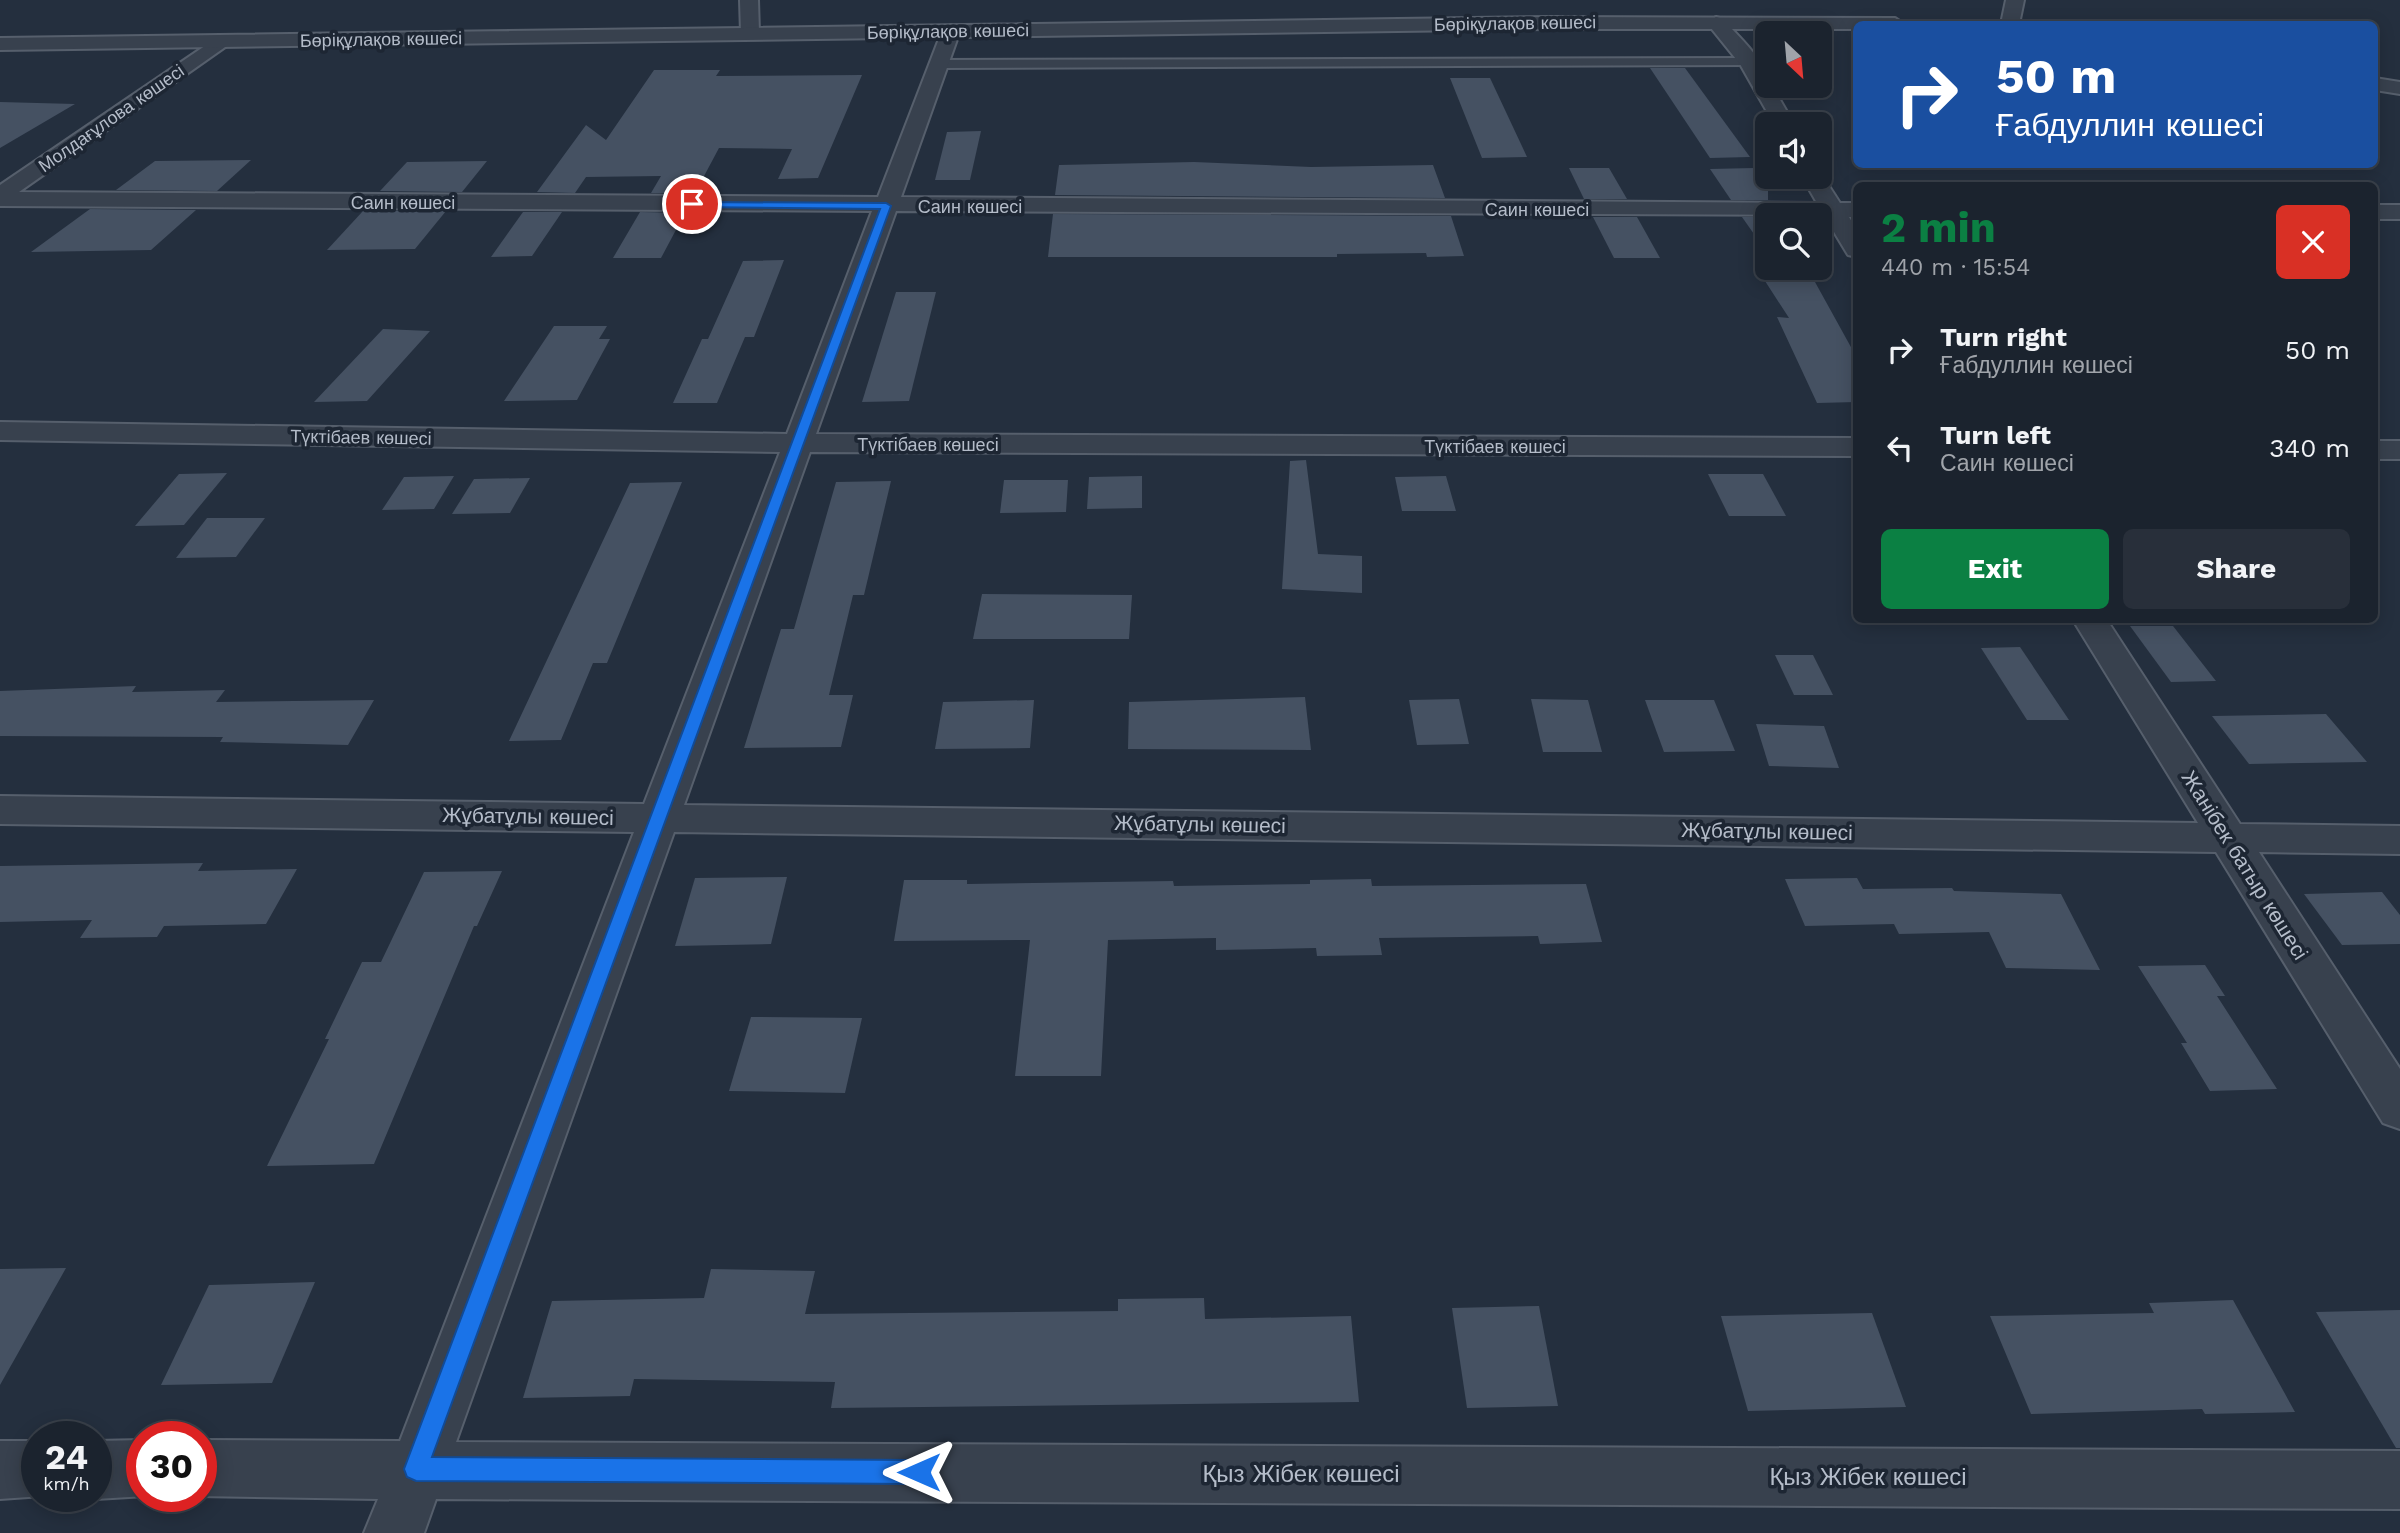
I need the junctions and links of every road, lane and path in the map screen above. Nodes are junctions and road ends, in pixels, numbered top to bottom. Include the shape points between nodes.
1 (749, 0) edge
2 (2015, 0) edge
3 (2011, 21) edge
4 (1716, 23) junction
5 (1853, 24) edge
6 (750, 33) junction
7 (221, 41) junction
8 (0, 44) edge
9 (945, 47) junction
10 (1749, 62) junction
11 (2378, 84) edge
12 (2400, 88) edge
13 (1777, 112) edge
14 (0, 197) edge
15 (886, 206) junction
16 (1755, 210) edge
17 (1832, 210) edge
18 (1853, 210) edge
19 (1832, 212) edge
20 (2378, 212) edge
21 (2400, 212) edge
22 (1853, 244) edge
23 (0, 431) edge
24 (798, 443) junction
25 (1853, 447) edge
26 (2378, 450) edge
27 (2400, 450) edge
28 (2092, 623) edge
29 (0, 810) edge
30 (659, 817) junction
31 (2227, 837) junction
32 (2400, 840) edge
33 (2400, 1110) edge
34 (217, 1469) edge
35 (416, 1469) junction
36 (0, 1470) edge
37 (21, 1470) edge
38 (2400, 1480) edge
39 (394, 1533) edge

1 - 6 street
2 - 3 street
4 - 5 street, Бөріқұлақов көшесі
4 - 9 street, Бөріқұлақов көшесі
4 - 10 street
6 - 7 street, Бөріқұлақов көшесі
6 - 9 street, Бөріқұлақов көшесі
7 - 8 street, Бөріқұлақов көшесі
7 - 14 street, Молдағұлова көшесі
9 - 10 lane
9 - 15 street
10 - 13 street
11 - 12 street
14 - 15 street, Саин көшесі
15 - 16 street, Саин көшесі
15 - 24 street
17 - 18 street, Саин көшесі
19 - 22 street
20 - 21 street
23 - 24 street, Түктібаев көшесі
24 - 25 street, Түктібаев көшесі
24 - 30 street
26 - 27 street
28 - 31 street, Жанібек батыр көшесі
29 - 30 street, Жұбатұлы көшесі
30 - 31 street, Жұбатұлы көшесі
30 - 35 street
31 - 32 street, Жұбатұлы көшесі
31 - 33 street, Жанібек батыр көшесі
34 - 35 street, Қыз Жібек көшесі
35 - 38 street, Қыз Жібек көшесі
35 - 39 street
36 - 37 street

